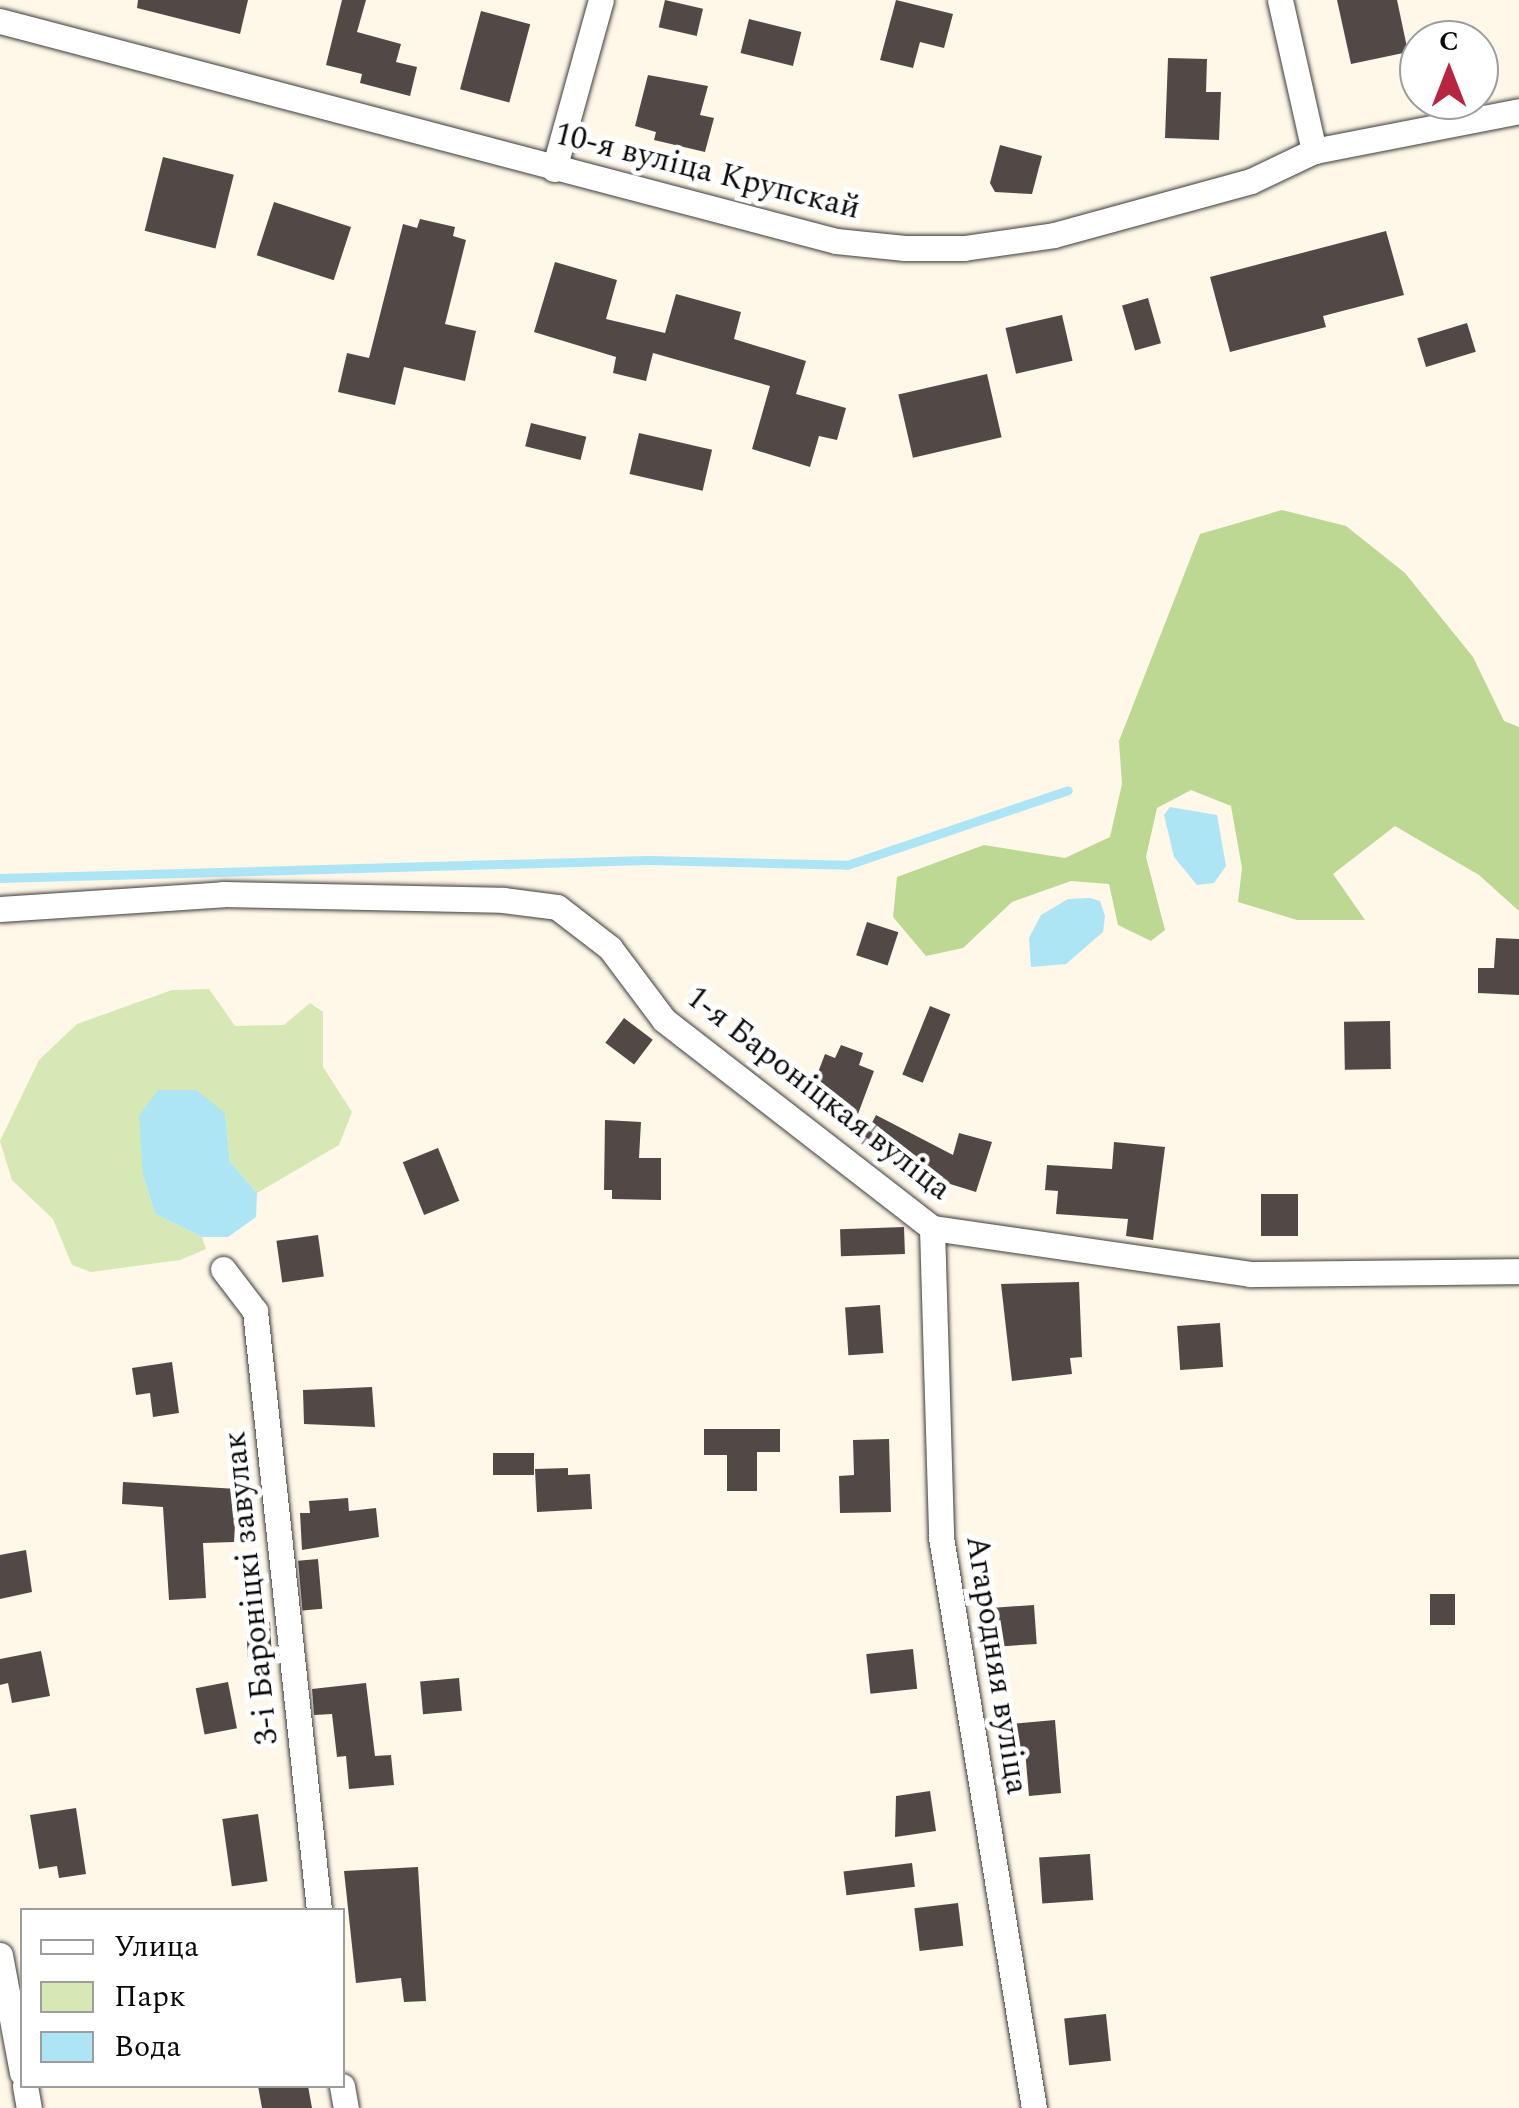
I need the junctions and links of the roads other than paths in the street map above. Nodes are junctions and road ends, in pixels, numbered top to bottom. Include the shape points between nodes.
1 (601, 0) edge
2 (1280, 0) edge
3 (0, 21) edge
4 (1519, 111) edge
5 (1314, 152) junction
6 (554, 169) junction
7 (0, 909) edge
8 (932, 1228) junction
9 (223, 1269) dead end
10 (1519, 1271) edge
11 (319, 1908) edge
12 (0, 1954) edge
13 (20, 2063) edge
14 (1034, 2108) edge

1 - 6 street
2 - 5 street
3 - 6 street, 10-я вуліца Крупскай
4 - 5 street, 10-я вуліца Крупскай
5 - 6 street, 10-я вуліца Крупскай via 1251,181 1160,206 1054,235 964,248 836,241
7 - 8 street, 1-я Бароніцкая вуліца via 223,894 503,900 558,908 610,948 664,1020
8 - 10 street, 1-я Бароніцкая вуліца via 1250,1274
8 - 14 street, Агародняя вуліца via 941,1537
9 - 11 street, 3-і Бароніцкі завулак via 255,1311
12 - 13 street

